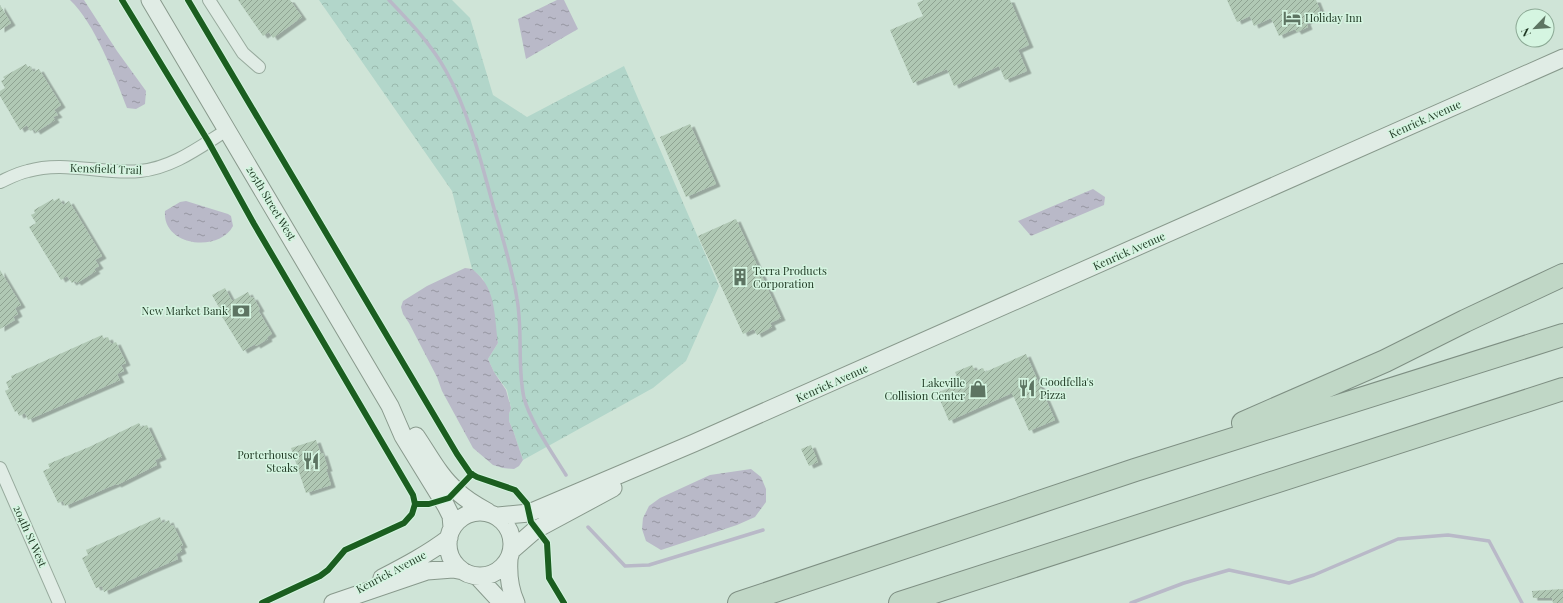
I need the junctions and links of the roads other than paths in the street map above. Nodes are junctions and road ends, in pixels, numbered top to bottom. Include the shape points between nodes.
1 (150, 0) edge
2 (209, 0) edge
3 (1563, 58) edge
4 (259, 67) dead end
5 (227, 130) junction
6 (0, 182) edge
7 (1563, 275) edge
8 (1563, 335) edge
9 (1563, 389) edge
10 (390, 406) junction
11 (694, 443) junction
12 (0, 468) edge
13 (1134, 470) junction
14 (493, 514) junction
15 (450, 533) junction
16 (511, 554) junction
17 (470, 574) junction
18 (59, 603) edge
19 (332, 603) edge
20 (502, 603) edge
21 (516, 603) edge
22 (739, 603) edge
23 (900, 603) edge

1 - 5 street, 205th Street West
2 - 4 street via 243,53
3 - 11 street, Kenrick Avenue
5 - 6 street, Kensfield Trail via 186,156 154,169 124,172 43,168 28,170
5 - 10 street, 205th Street West
7 - 13 highway via 1385,361
8 - 13 highway
9 - 23 highway
10 - 14 street, 205th Street West via 411,429 456,491
10 - 15 street, 205th Street West via 403,436 451,516
11 - 14 street, Kenrick Avenue via 529,512
11 - 16 street, Kenrick Avenue via 536,530
12 - 18 street, 204th St West
13 - 22 highway
14 - 15 street via 479,511 470,513 462,517
14 - 16 street via 505,523 510,531 513,540
15 - 17 street via 449,552 452,561
15 - 19 street, Kenrick Avenue via 414,562
16 - 17 street via 504,567 496,572 487,576
16 - 21 street via 509,572
17 - 19 street, Kenrick Avenue via 427,571
17 - 20 street

